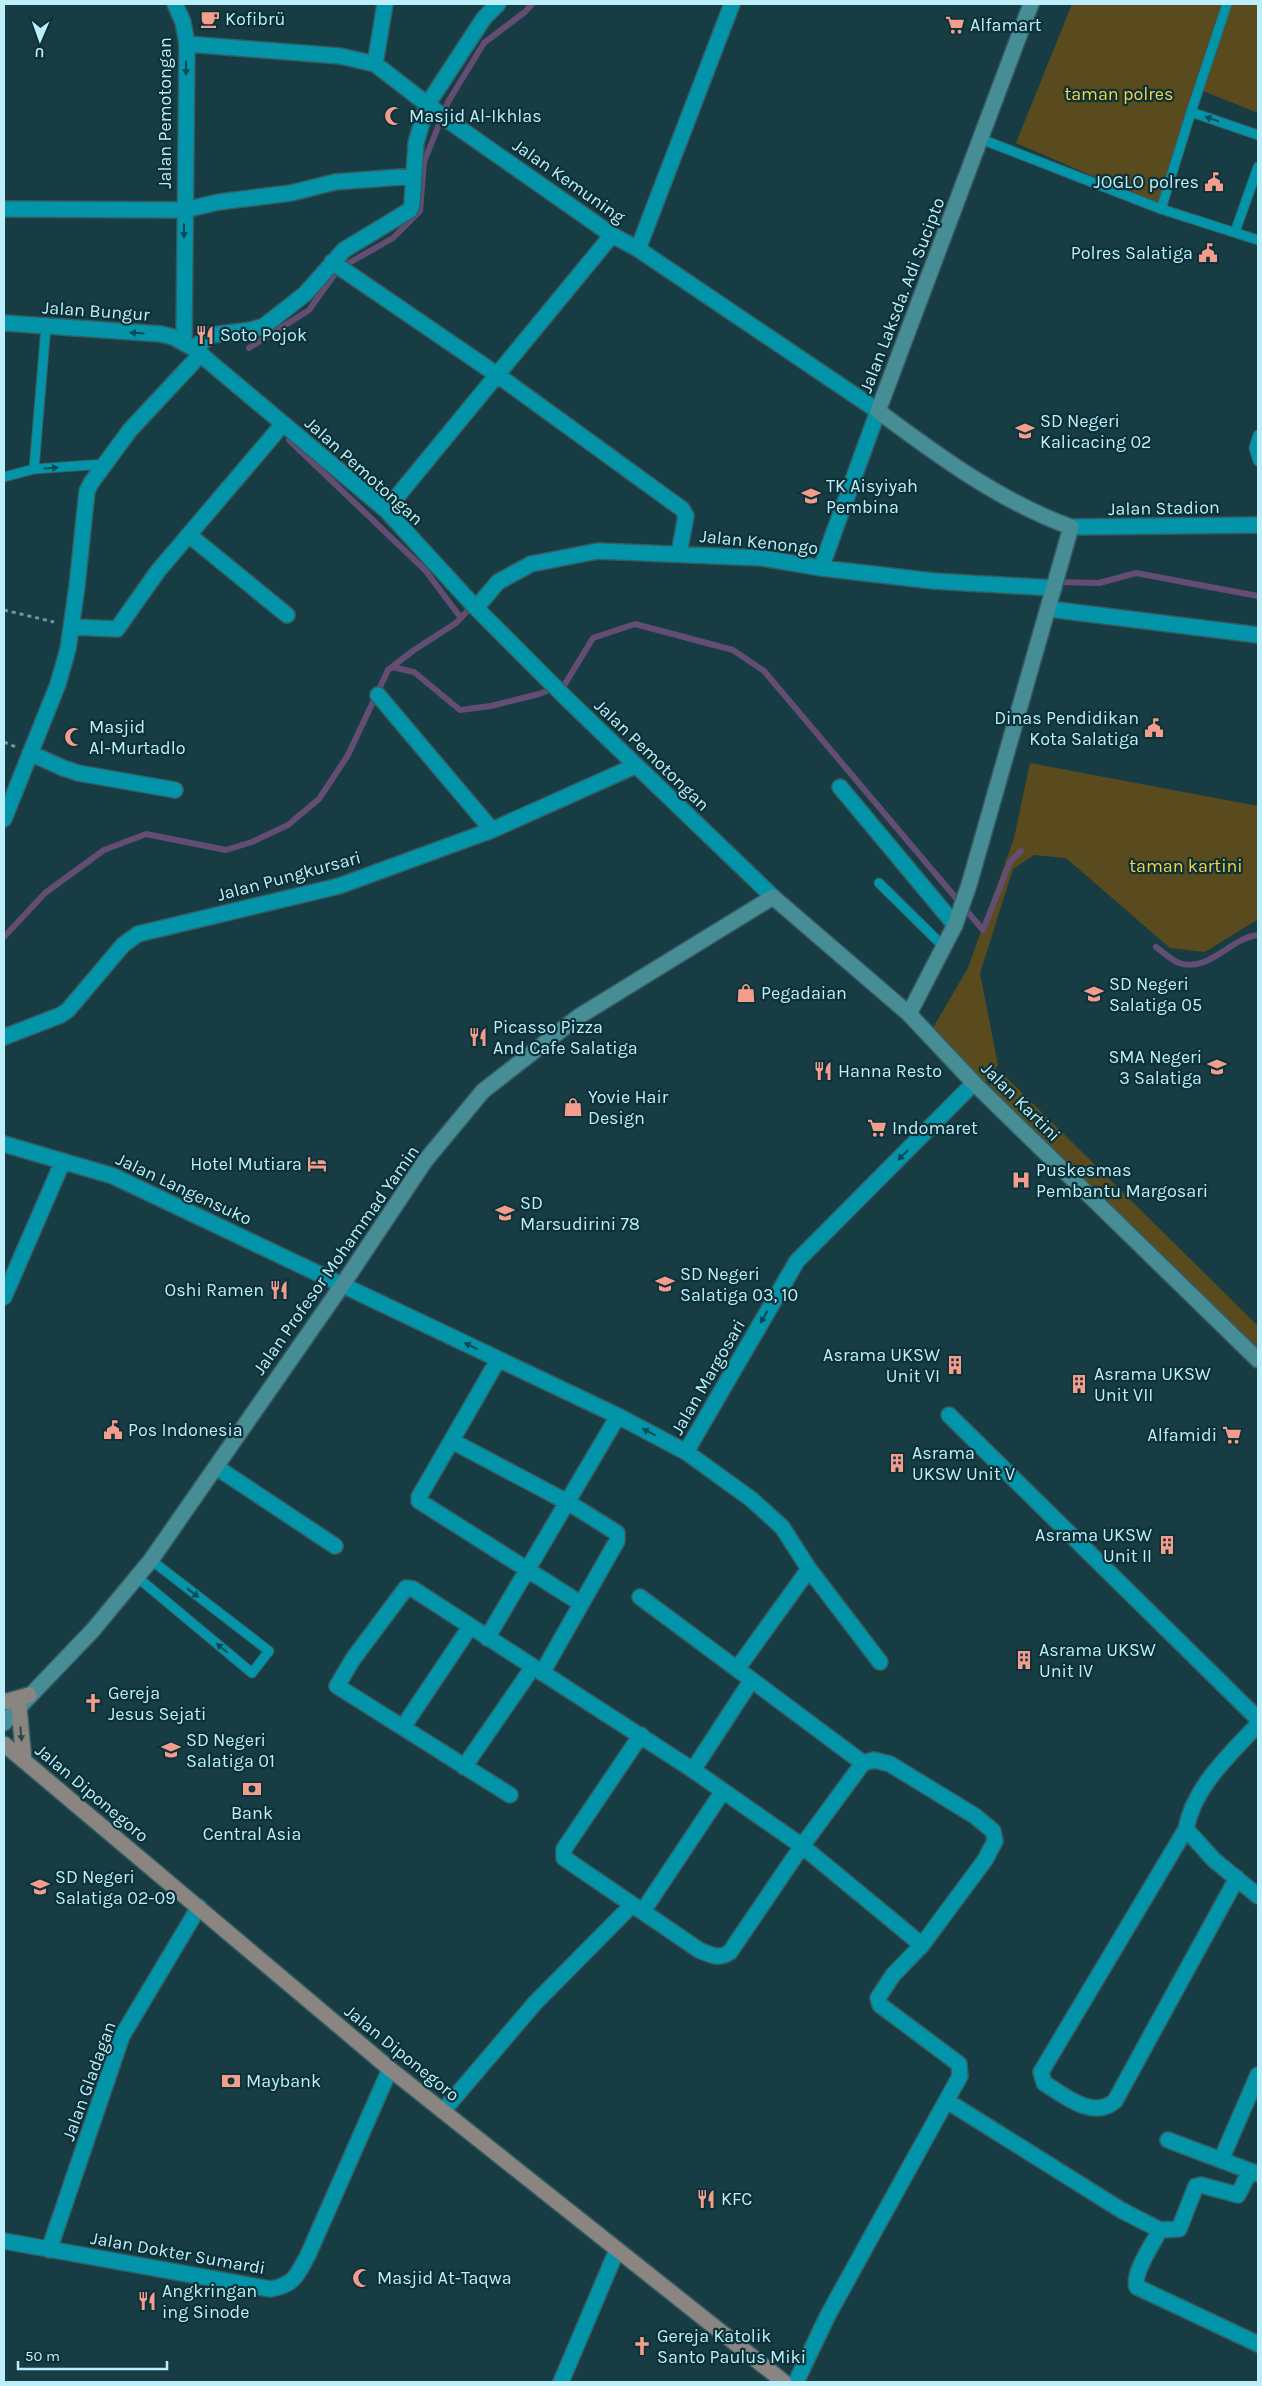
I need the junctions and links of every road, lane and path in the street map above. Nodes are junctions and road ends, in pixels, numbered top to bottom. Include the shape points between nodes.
1 (176, 4) edge
2 (385, 4) edge
3 (498, 4) edge
4 (732, 4) edge
5 (1031, 4) edge
6 (1226, 4) edge
7 (187, 44) junction
8 (375, 64) junction
9 (428, 106) junction
10 (1191, 112) junction
11 (1258, 135) edge
12 (980, 139) junction
13 (1258, 167) edge
14 (414, 176) junction
15 (4, 209) edge
16 (1162, 209) junction
17 (184, 210) junction
18 (1235, 232) junction
19 (612, 235) junction
20 (1258, 240) edge
21 (638, 249) junction
22 (332, 262) junction
23 (4, 323) edge
24 (46, 326) junction
25 (193, 348) junction
26 (496, 374) junction
27 (878, 411) junction
28 (283, 424) junction
29 (1258, 435) edge
30 (1258, 461) edge
31 (105, 464) junction
32 (34, 470) junction
33 (4, 478) edge
34 (386, 510) junction
35 (1258, 526) edge
36 (1071, 527) junction
37 (189, 534) junction
38 (680, 550) junction
39 (822, 563) junction
40 (1055, 584) junction
41 (473, 604) junction
42 (1049, 609) junction
43 (4, 610) edge
44 (287, 615) dead end
45 (72, 627) junction
46 (1258, 636) edge
47 (378, 695) dead end
48 (30, 753) junction
49 (635, 766) junction
50 (840, 787) dead end
51 (175, 790) dead end
52 (4, 819) edge
53 (492, 830) junction
54 (879, 883) dead end
55 (773, 897) junction
56 (956, 924) junction
57 (944, 947) junction
58 (910, 1014) junction
59 (4, 1037) edge
60 (974, 1083) junction
61 (4, 1144) edge
62 (63, 1161) junction
63 (343, 1284) junction
64 (4, 1297) edge
65 (498, 1360) junction
66 (1258, 1360) edge
67 (948, 1415) dead end
68 (618, 1416) junction
69 (452, 1440) junction
70 (686, 1452) junction
71 (216, 1467) junction
72 (568, 1503) junction
73 (335, 1546) dead end
74 (151, 1560) junction
75 (810, 1569) junction
76 (528, 1572) junction
77 (137, 1577) junction
78 (640, 1597) dead end
79 (580, 1603) junction
80 (470, 1627) junction
81 (487, 1638) junction
82 (880, 1662) dead end
83 (737, 1669) junction
84 (538, 1670) junction
85 (751, 1681) junction
86 (29, 1695) junction
87 (4, 1702) edge
88 (19, 1707) junction
89 (1258, 1719) edge
90 (4, 1723) edge
91 (1258, 1724) edge
92 (403, 1727) junction
93 (641, 1735) junction
94 (4, 1744) edge
95 (24, 1761) junction
96 (863, 1763) junction
97 (464, 1767) junction
98 (693, 1770) junction
99 (723, 1791) junction
100 (510, 1795) dead end
101 (1186, 1829) junction
102 (802, 1846) junction
103 (1237, 1878) junction
104 (1258, 1896) edge
105 (198, 1908) junction
106 (637, 1908) junction
107 (922, 1945) junction
108 (390, 2070) junction
109 (1258, 2075) edge
110 (947, 2101) junction
111 (443, 2111) junction
112 (1168, 2140) dead end
113 (1221, 2160) junction
114 (1254, 2173) edge
115 (1160, 2230) junction
116 (4, 2241) edge
117 (49, 2250) junction
118 (617, 2250) junction
119 (1258, 2344) edge
120 (561, 2382) edge
121 (784, 2382) edge
122 (796, 2382) edge

1 - 7 street, Jalan Pemotongan
2 - 8 street
3 - 9 street via 484,18
4 - 21 street
5 - 12 main road, Jalan Laksda. Adi Sucipto
6 - 10 lane
7 - 8 street, Jalan Kemuning via 340,56
7 -> 17 street, Jalan Pemotongan
8 - 9 street, Jalan Kemuning
9 - 14 street via 416,142
9 - 19 street, Jalan Kemuning
11 -> 10 lane
10 - 16 lane
12 - 16 lane
12 - 27 main road, Jalan Laksda. Adi Sucipto
13 - 18 lane
14 - 17 street via 347,180 291,193
14 - 22 street via 410,210 344,250
15 - 17 street
16 - 18 lane
17 -> 25 street, Jalan Pemotongan
18 - 20 lane
19 - 21 street, Jalan Kemuning
19 - 26 street
21 - 27 street, Jalan Kemuning
22 - 25 street via 305,294 264,326 212,335
22 - 26 street
23 - 24 street, Jalan Bungur
25 -> 24 street, Jalan Bungur via 161,334
24 - 32 lane
25 - 28 street, Jalan Pemotongan
25 - 31 street
26 - 34 street
26 - 38 street via 682,509 686,516
27 - 36 main road, Jalan Laksda. Adi Sucipto via 932,451 983,482 1029,509
27 - 39 street
28 - 34 street, Jalan Pemotongan
28 - 37 street
29 - 30 lane via 1254,448
32 -> 31 lane
31 - 45 street via 91,483 85,500
32 - 33 lane
34 - 41 street, Jalan Pemotongan
35 - 36 street, Jalan Stadion
36 - 40 main road
37 - 44 street
37 - 45 street via 117,629
38 - 39 street, Jalan Kenongo
38 - 41 street, Jalan Kenongo via 598,551 532,564 498,582
39 - 40 street, Jalan Kenongo via 933,581
40 - 42 main road
41 - 49 street, Jalan Pemotongan
42 - 46 street
42 - 56 main road
43 - 45 path
45 - 48 street via 58,684
47 - 53 street
48 - 51 street via 78,773
48 - 52 street
49 - 53 street, Jalan Pungkursari
49 - 55 street, Jalan Pemotongan
50 - 56 street
53 - 59 street, Jalan Pungkursari via 339,886 138,934 122,945 68,1010
54 - 57 lane
55 - 58 main road, Jalan Kartini
55 - 63 main road, Jalan Profesor Mohammad Yamin via 578,1017 483,1092 425,1161
56 - 57 main road
57 - 58 main road
58 - 60 main road, Jalan Kartini
60 - 66 main road, Jalan Kartini
60 -> 70 street, Jalan Margosari via 797,1261
61 - 62 street, Jalan Langensuko
62 - 63 street, Jalan Langensuko via 113,1176
62 - 64 street
65 -> 63 street, Jalan Margosari
63 - 71 main road, Jalan Profesor Mohammad Yamin
65 - 68 street, Jalan Margosari
65 - 69 street
67 - 89 street
70 -> 68 street, Jalan Margosari
68 - 72 street
69 - 72 street
69 - 76 street via 419,1501
70 - 75 street via 782,1527
71 - 73 street
71 - 74 main road, Jalan Profesor Mohammad Yamin
72 - 76 street
72 - 79 street via 615,1531 618,1536
74 - 77 main road, Jalan Profesor Mohammad Yamin
74 -> 77 lane via 269,1652 252,1673
75 - 82 street
75 - 83 street
76 - 79 street
76 - 81 street
77 - 86 main road, Jalan Profesor Mohammad Yamin via 93,1630
78 - 83 street
79 - 84 street
80 - 81 street
80 - 92 street
80 - 92 street via 413,1588 406,1588 337,1682 338,1687
81 - 84 street
83 - 85 street
84 - 93 street
84 - 97 street
85 - 96 street
85 - 98 street
86 - 87 main road
86 - 88 main road, Jalan Profesor Mohammad Yamin
88 - 90 main road, Jalan Profesor Mohammad Yamin
88 -> 95 main road
91 - 101 street via 1197,1796
92 - 97 street
93 - 98 street
93 - 106 street via 562,1853 566,1860
94 - 95 main road, Jalan Diponegoro
95 - 105 main road, Jalan Diponegoro
96 - 102 street
96 - 107 street via 874,1760 890,1764 975,1816 993,1831 995,1841 985,1860
97 - 100 street
98 - 99 street
99 - 102 street
99 - 106 street
101 - 103 street via 1214,1860
101 - 103 street via 1041,2072 1044,2083 1092,2108 1109,2106 1115,2101
102 - 106 street via 730,1952 723,1957 699,1950
102 - 107 street
103 - 104 street
105 - 108 main road, Jalan Diponegoro
105 - 117 street, Jalan Gladagan via 122,2036
106 - 111 street via 535,2003
107 - 110 street via 893,1975 878,2001 880,2006 959,2064 960,2076
108 - 111 main road, Jalan Diponegoro
108 - 117 street, Jalan Dokter Sumardi via 308,2255 295,2279 285,2287 270,2288
109 - 113 street
110 - 115 street via 1121,2210
110 - 122 street via 828,2315
111 - 118 main road, Jalan Diponegoro
112 - 113 street
113 - 114 street
114 - 115 street via 1238,2195 1201,2184 1196,2186 1179,2229
115 - 119 street via 1138,2273 1137,2288
116 - 117 street, Jalan Dokter Sumardi
118 - 120 street
118 - 121 main road, Jalan Diponegoro

